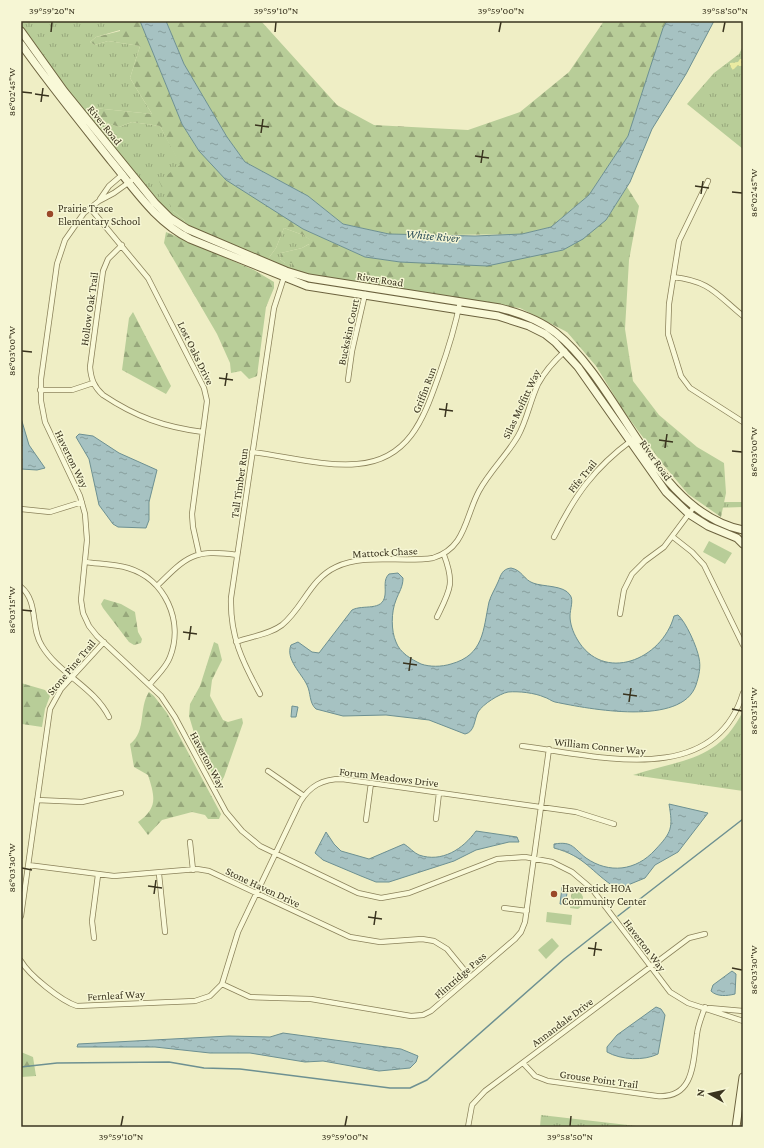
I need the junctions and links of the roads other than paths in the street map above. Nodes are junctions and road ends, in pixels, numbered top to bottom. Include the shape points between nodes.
1 (21, 31) edge
2 (21, 44) edge
3 (125, 172) junction
4 (135, 178) junction
5 (708, 181) dead end
6 (128, 183) junction
7 (99, 201) junction
8 (90, 208) junction
9 (122, 245) junction
10 (285, 274) junction
11 (673, 277) junction
12 (366, 288) junction
13 (365, 296) junction
14 (460, 302) junction
15 (458, 310) junction
16 (743, 316) edge
17 (570, 345) junction
18 (564, 351) junction
19 (348, 380) dead end
20 (93, 383) junction
21 (40, 390) junction
22 (743, 422) edge
23 (203, 432) junction
24 (636, 436) junction
25 (630, 441) junction
26 (252, 452) junction
27 (82, 502) junction
28 (694, 507) junction
29 (21, 509) edge
30 (689, 514) junction
31 (743, 530) edge
32 (554, 537) dead end
33 (672, 538) junction
34 (743, 544) edge
35 (200, 554) junction
36 (237, 555) junction
37 (444, 555) junction
38 (85, 562) junction
39 (157, 586) junction
40 (21, 587) edge
41 (620, 614) dead end
42 (437, 617) dead end
43 (104, 642) junction
44 (236, 642) junction
45 (743, 645) edge
46 (72, 676) junction
47 (150, 684) junction
48 (743, 693) edge
49 (260, 694) dead end
50 (108, 717) dead end
51 (522, 746) dead end
52 (548, 749) junction
53 (268, 772) dead end
54 (371, 783) junction
55 (121, 793) dead end
56 (439, 793) junction
57 (304, 796) junction
58 (37, 800) junction
59 (541, 807) junction
60 (436, 819) dead end
61 (366, 820) dead end
62 (614, 824) dead end
63 (190, 842) dead end
64 (275, 854) junction
65 (534, 858) junction
66 (28, 865) junction
67 (193, 870) junction
68 (159, 874) junction
69 (98, 875) junction
70 (256, 894) junction
71 (504, 908) dead end
72 (527, 911) junction
73 (21, 916) edge
74 (165, 932) dead end
75 (704, 934) dead end
76 (94, 938) dead end
77 (21, 961) edge
78 (650, 967) junction
79 (470, 977) junction
80 (222, 984) junction
81 (705, 1007) junction
82 (743, 1011) edge
83 (743, 1021) edge
84 (523, 1063) junction
85 (743, 1077) edge
86 (468, 1127) edge
87 (736, 1127) edge

1 - 3 main road, River Road
2 - 3 main road, River Road via 56,94
3 - 4 main road, River Road
3 - 6 main road, River Road
3 - 7 street, Haverton Way via 109,186
4 - 6 street, Haverton Way
4 - 10 main road, River Road via 164,212 182,226
5 - 11 street via 679,241
6 - 7 street, Haverton Way
6 - 10 main road, River Road via 158,218 181,235
7 - 8 street, Haverton Way
8 - 9 street, Lost Oaks Drive
8 - 21 street, Haverton Way via 70,230 59,255
9 - 20 street, Hollow Oak Trail via 108,258 103,271 90,367
9 - 23 street, Lost Oaks Drive via 148,278 201,379 207,400
10 - 12 main road, River Road
10 - 13 main road, River Road via 317,289
10 - 26 street, Tall Timber Run via 274,308
11 - 16 street via 698,281 706,285
11 - 22 street via 667,324 681,376 690,388
12 - 13 street, Buckskin Court
12 - 14 main road, River Road
13 - 15 main road, River Road
13 - 19 street, Buckskin Court
14 - 15 street, Griffin Run
14 - 17 main road, River Road via 518,313 543,324
15 - 18 main road, River Road via 523,323 544,334
15 - 26 street, Griffin Run via 454,333 426,413 415,431 395,450 374,461 346,465
17 - 18 street, Silas Moffitt Way
17 - 24 main road, River Road via 586,363
18 - 25 main road, River Road
18 - 37 street, Silas Moffitt Way via 543,375 519,434 478,492 456,544
20 - 21 street via 72,390
20 - 23 street via 103,395 150,420 167,427
21 - 27 street, Haverton Way via 43,413 49,431
23 - 35 street, Lost Oaks Drive via 192,514
24 - 25 street, Fife Trail
24 - 28 main road, River Road via 675,490
25 - 30 main road, River Road via 666,492
25 - 32 street, Fife Trail via 596,471 579,492
26 - 36 street, Tall Timber Run
27 - 29 street via 50,512
27 - 38 street, Haverton Way via 87,531
28 - 30 street
28 - 31 main road, River Road via 712,518
30 - 33 street
30 - 34 main road, River Road via 708,526 737,538
33 - 41 street via 632,574 624,590
33 - 45 street via 692,552 704,565
35 - 36 street via 213,552
35 - 39 street via 176,567
36 - 44 street, Tall Timber Run via 231,608
37 - 42 street via 451,581
37 - 44 street, Mattock Chase via 425,559 355,562 335,567 314,583 282,624 270,631
38 - 39 street via 128,568
38 - 43 street, Haverton Way via 82,608 89,626
39 - 47 street via 172,611 175,638 166,665
40 - 46 street via 31,602 36,632 42,646
43 - 46 street, Stone Pine Trail
43 - 47 street, Haverton Way
44 - 49 street, Tall Timber Run via 241,658
46 - 50 street via 99,702
46 - 58 street, Stone Pine Trail via 57,694 50,709
47 - 64 street, Haverton Way via 171,709 230,818 255,843
48 - 52 street, William Conner Way via 734,714 720,733 701,747 683,754 636,761
51 - 52 street, William Conner Way
52 - 59 street, Flintridge Pass
53 - 57 street
54 - 56 street, Forum Meadows Drive
54 - 57 street, Forum Meadows Drive via 342,779 326,780 315,785
54 - 61 street
55 - 58 street via 82,802
56 - 59 street, Forum Meadows Drive
56 - 60 street
57 - 64 street, Forum Meadows Drive
58 - 66 street, Stone Pine Trail
59 - 62 street, Forum Meadows Drive via 580,813
59 - 65 street, Flintridge Pass
63 - 67 street
64 - 65 street, Haverton Way via 358,893 381,898 409,893 497,859 519,856
64 - 70 street, Forum Meadows Drive
65 - 72 street, Flintridge Pass
65 - 78 street, Haverton Way via 561,866 586,884
66 - 69 street, Stone Haven Drive
66 - 73 street, Stone Pine Trail
67 - 68 street, Stone Haven Drive
67 - 70 street, Stone Haven Drive via 209,872
68 - 69 street, Stone Haven Drive via 125,877
68 - 74 street
69 - 76 street via 92,921
70 - 79 street, Stone Haven Drive via 354,938 380,942 434,940 447,949
70 - 80 street, Forum Meadows Drive via 236,939
71 - 72 street
72 - 79 street, Flintridge Pass via 520,934
75 - 78 street, Annandale Drive via 689,938
77 - 80 street, Fernleaf Way via 64,1000 77,1006 197,1000 210,996
78 - 81 street, Haverton Way via 674,995 688,1003
78 - 84 street, Annandale Drive
79 - 80 street, Flintridge Pass via 431,1010 414,1016 295,997 250,997
81 - 82 street, Haverton Way
81 - 83 street, Haverton Way
81 - 84 street, Grouse Point Trail via 690,1076 678,1091 668,1096 552,1082 535,1076
84 - 86 street, Annandale Drive via 485,1091 472,1105
85 - 87 main road

